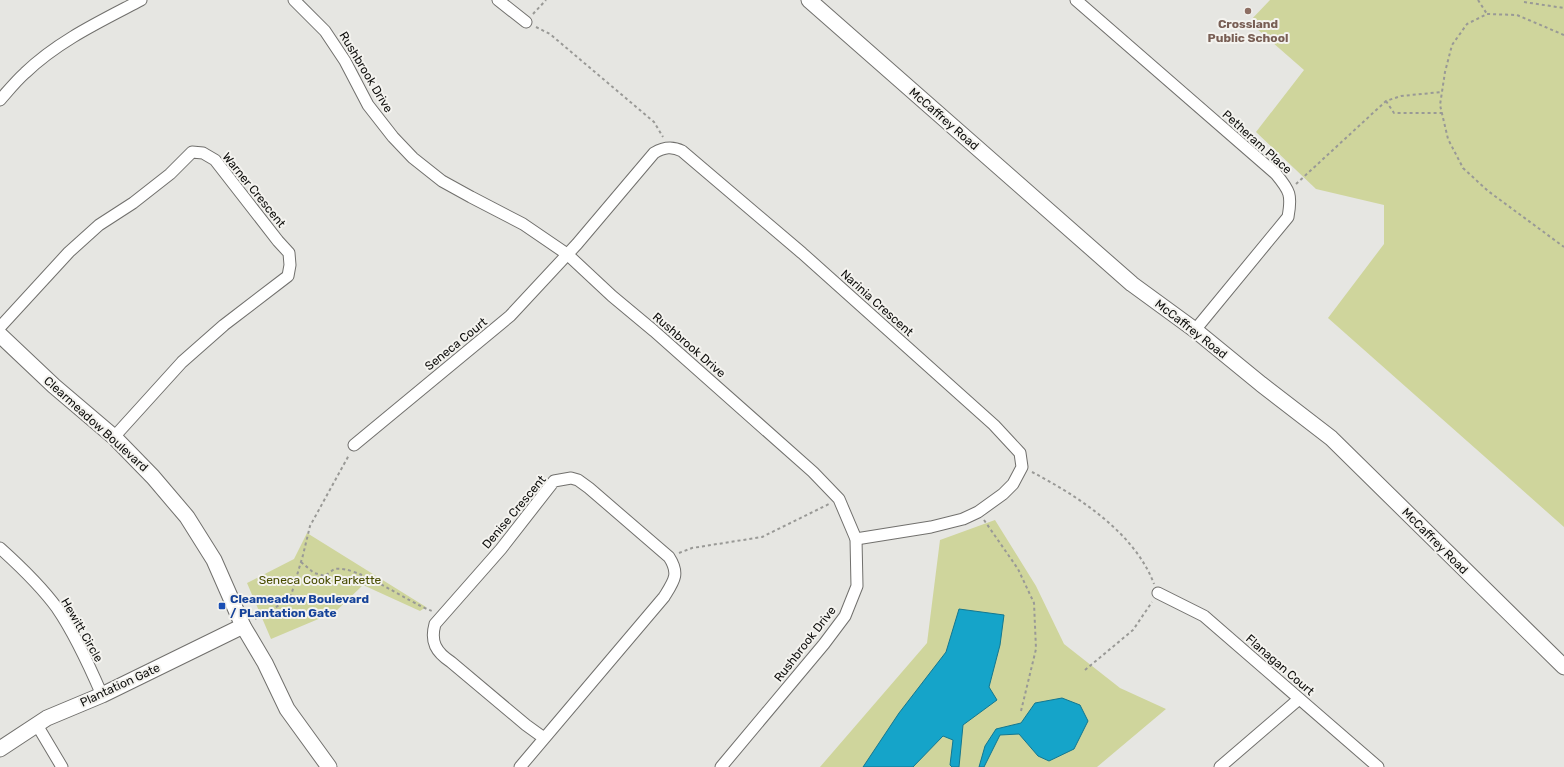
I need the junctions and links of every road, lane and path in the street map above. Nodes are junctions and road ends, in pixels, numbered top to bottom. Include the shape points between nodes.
1 (141, 0) edge
2 (294, 0) edge
3 (498, 0) edge
4 (546, 0) edge
5 (809, 0) edge
6 (1076, 0) edge
7 (1478, 0) edge
8 (1524, 2) dead end
9 (1564, 8) edge
10 (1486, 14) junction
11 (526, 22) junction
12 (1564, 36) edge
13 (1442, 92) junction
14 (0, 100) edge
15 (1386, 101) junction
16 (1442, 113) junction
17 (670, 148) junction
18 (1288, 191) junction
19 (1564, 246) edge
20 (567, 254) junction
21 (0, 327) edge
22 (1195, 330) junction
23 (0, 335) edge
24 (114, 437) junction
25 (354, 445) joint
26 (1022, 466) junction
27 (839, 499) junction
28 (978, 512) junction
29 (856, 539) junction
30 (0, 548) edge
31 (669, 557) junction
32 (301, 561) junction
33 (1158, 593) junction
34 (443, 615) junction
35 (249, 622) junction
36 (1564, 667) edge
37 (1085, 670) dead end
38 (102, 694) junction
39 (1299, 699) junction
40 (1021, 711) dead end
41 (37, 725) junction
42 (544, 738) junction
43 (0, 749) edge
44 (62, 767) edge
45 (329, 767) edge
46 (520, 767) edge
47 (721, 767) edge
48 (1220, 767) edge
49 (1378, 767) edge

1 - 14 street via 86,29 55,49 25,72
2 - 20 street, Rushbrook Drive via 325,31 345,61 368,105 393,138 413,158 442,181 523,224
3 - 11 street
4 - 11 path
5 - 22 street, McCaffrey Road via 1132,284
6 - 18 street, Petheram Place via 1276,174
7 - 10 path
8 - 9 path
10 - 12 path via 1517,15
10 - 13 path via 1467,24 1452,45
11 - 17 path via 550,34 654,122
13 - 15 path via 1401,96
13 - 16 path
15 - 16 path via 1394,113
15 - 18 path
16 - 19 path via 1448,140 1463,168 1488,191
17 - 20 street via 664,148 649,158
17 - 26 street, Narinia Crescent via 682,151 802,252 994,425 1020,453
18 - 22 street, Petheram Place via 1288,216
20 - 25 street, Seneca Court via 510,316
20 - 27 street, Rushbrook Drive via 813,472
21 - 24 street, Warner Crescent via 69,252 99,225 170,174 192,152 203,153 215,160 289,253 288,276 224,325 182,362
22 - 36 street, McCaffrey Road via 1331,438
23 - 24 street, Clearmeadow Boulevard via 54,386
24 - 35 street, Clearmeadow Boulevard via 153,476 187,517
25 - 32 path via 310,526
26 - 28 street via 1013,484
26 - 33 path via 1092,510 1124,538 1149,570
27 - 29 street, Rushbrook Drive
27 - 31 path via 762,536 692,548
28 - 29 street via 963,519 931,527
28 - 40 path via 1018,569 1034,603 1036,649
29 - 47 street, Rushbrook Drive via 857,586 845,616
30 - 38 street, Hewitt Circle via 25,571 57,608 82,651
31 - 34 street, Denise Crescent via 578,480 561,479 547,490 501,549
31 - 42 street via 676,572 664,597
32 - 34 path via 314,573 325,576 335,569 365,576 420,607
32 - 35 path via 290,599
33 - 37 path via 1133,630
33 - 39 street, Flanagan Court via 1204,616
34 - 42 street, Denise Crescent via 435,624 433,634 434,643 441,655
35 - 38 street, Plantation Gate
35 - 45 street, Clearmeadow Boulevard via 287,709
38 - 41 street, Plantation Gate
39 - 48 street
39 - 49 street, Flanagan Court
41 - 43 street, Plantation Gate
41 - 44 street
42 - 46 street

